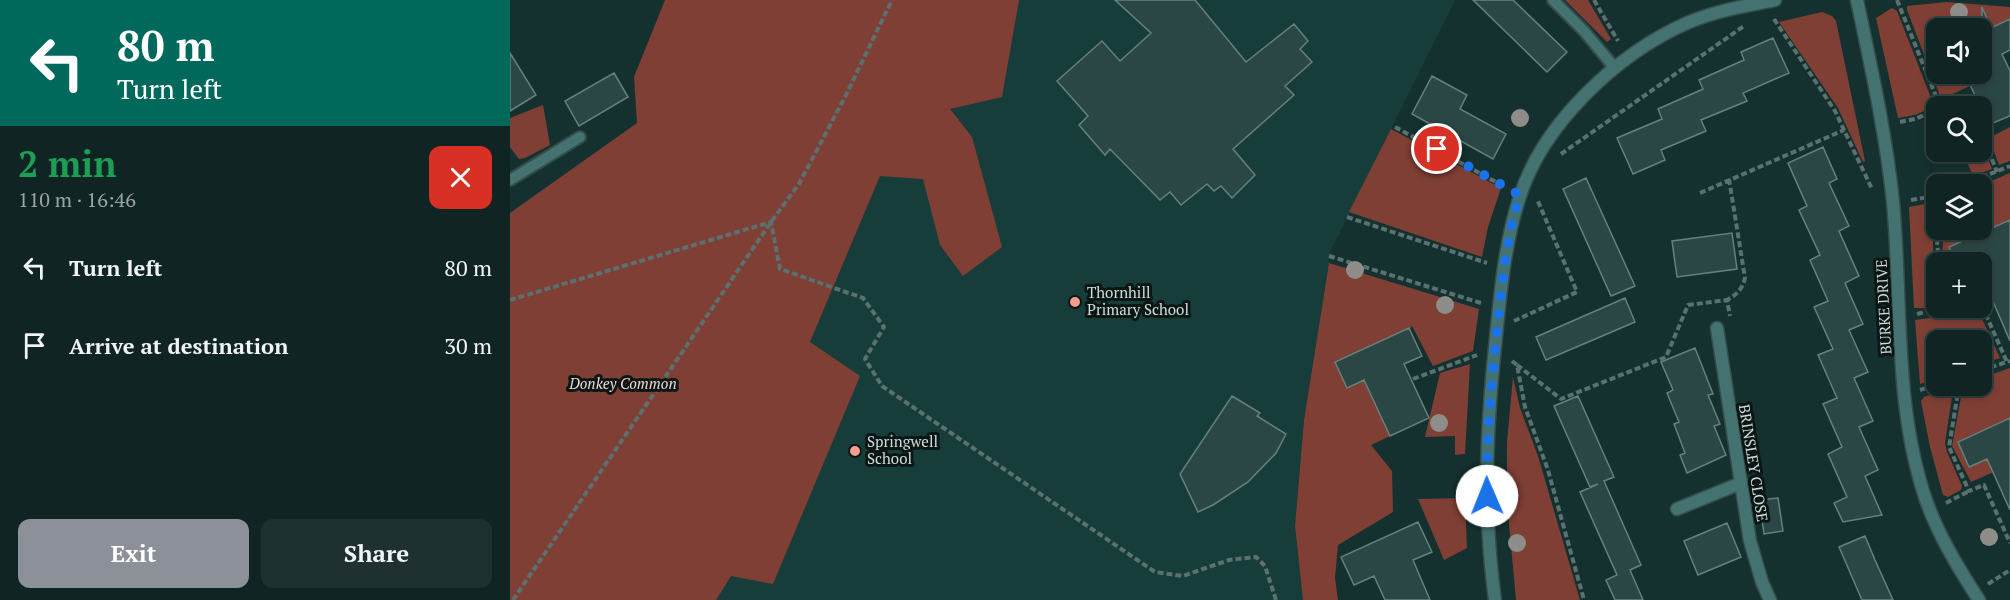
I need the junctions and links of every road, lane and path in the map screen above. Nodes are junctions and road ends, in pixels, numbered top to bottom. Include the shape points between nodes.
1 (892, 0) edge
2 (1553, 0) edge
3 (1594, 0) edge
4 (1857, 0) edge
5 (1898, 0) edge
6 (1770, 4) edge
7 (1628, 58) junction
8 (1614, 68) junction
9 (1936, 96) edge
10 (1926, 114) edge
11 (1882, 125) junction
12 (1395, 127) dead end
13 (1844, 130) junction
14 (580, 137) dead end
15 (1557, 158) dead end
16 (1992, 159) edge
17 (2010, 166) edge
18 (1997, 172) junction
19 (1992, 174) edge
20 (1528, 177) junction
21 (1730, 179) junction
22 (510, 180) edge
23 (1700, 193) dead end
24 (1520, 195) junction
25 (1926, 197) edge
26 (1893, 202) junction
27 (1347, 217) dead end
28 (771, 222) junction
29 (1329, 256) dead end
30 (1504, 268) junction
31 (510, 300) edge
32 (1727, 300) junction
33 (1499, 309) junction
34 (1988, 318) edge
35 (1717, 328) joint
36 (1497, 329) junction
37 (1495, 348) junction
38 (2009, 361) edge
39 (1517, 365) junction
40 (1992, 367) edge
41 (1413, 379) dead end
42 (1957, 396) edge
43 (1741, 483) junction
44 (1969, 491) junction
45 (1677, 509) dead end
46 (1930, 511) junction
47 (2010, 543) edge
48 (2010, 570) edge
49 (1977, 596) edge
50 (513, 600) edge
51 (1276, 600) edge
52 (1495, 600) edge
53 (1584, 600) edge
54 (1770, 600) edge

1 - 28 path via 799,184
2 - 8 lane
3 - 7 path
4 - 11 street, BURKE DRIVE
5 - 9 path
6 - 7 street via 1720,12 1688,23
6 - 13 path
6 - 15 path
7 - 8 street
8 - 20 street via 1563,120
10 - 11 path
11 - 26 street, BURKE DRIVE
12 - 24 path
13 - 21 path
13 - 26 path via 1874,193
14 - 22 lane
16 - 18 path
17 - 18 path
18 - 19 path
20 - 24 street
20 - 36 path via 1577,292
21 - 23 path
21 - 32 path via 1745,278 1737,295
24 - 30 street
25 - 26 path
26 - 46 street, BURKE DRIVE via 1906,406
27 - 30 path
28 - 31 path
28 - 50 path
28 - 51 path via 780,269 863,298 884,327 865,359 882,386 1155,572 1183,576 1229,560 1256,557 1265,566
29 - 33 path
30 - 33 street
32 - 35 path via 1732,326
32 - 39 path via 1688,305 1666,357 1561,399
33 - 36 street
34 - 38 path
35 - 43 street, BRINSLEY CLOSE
36 - 37 street
37 - 39 path
37 - 41 path
37 - 52 street via 1486,453
38 - 40 path
39 - 53 path via 1525,407 1548,470
42 - 44 path via 1949,447
43 - 45 street
43 - 54 street, BRINSLEY CLOSE via 1750,541
44 - 46 path
44 - 47 path via 1984,485
46 - 49 street, BURKE DRIVE
48 - 49 path

